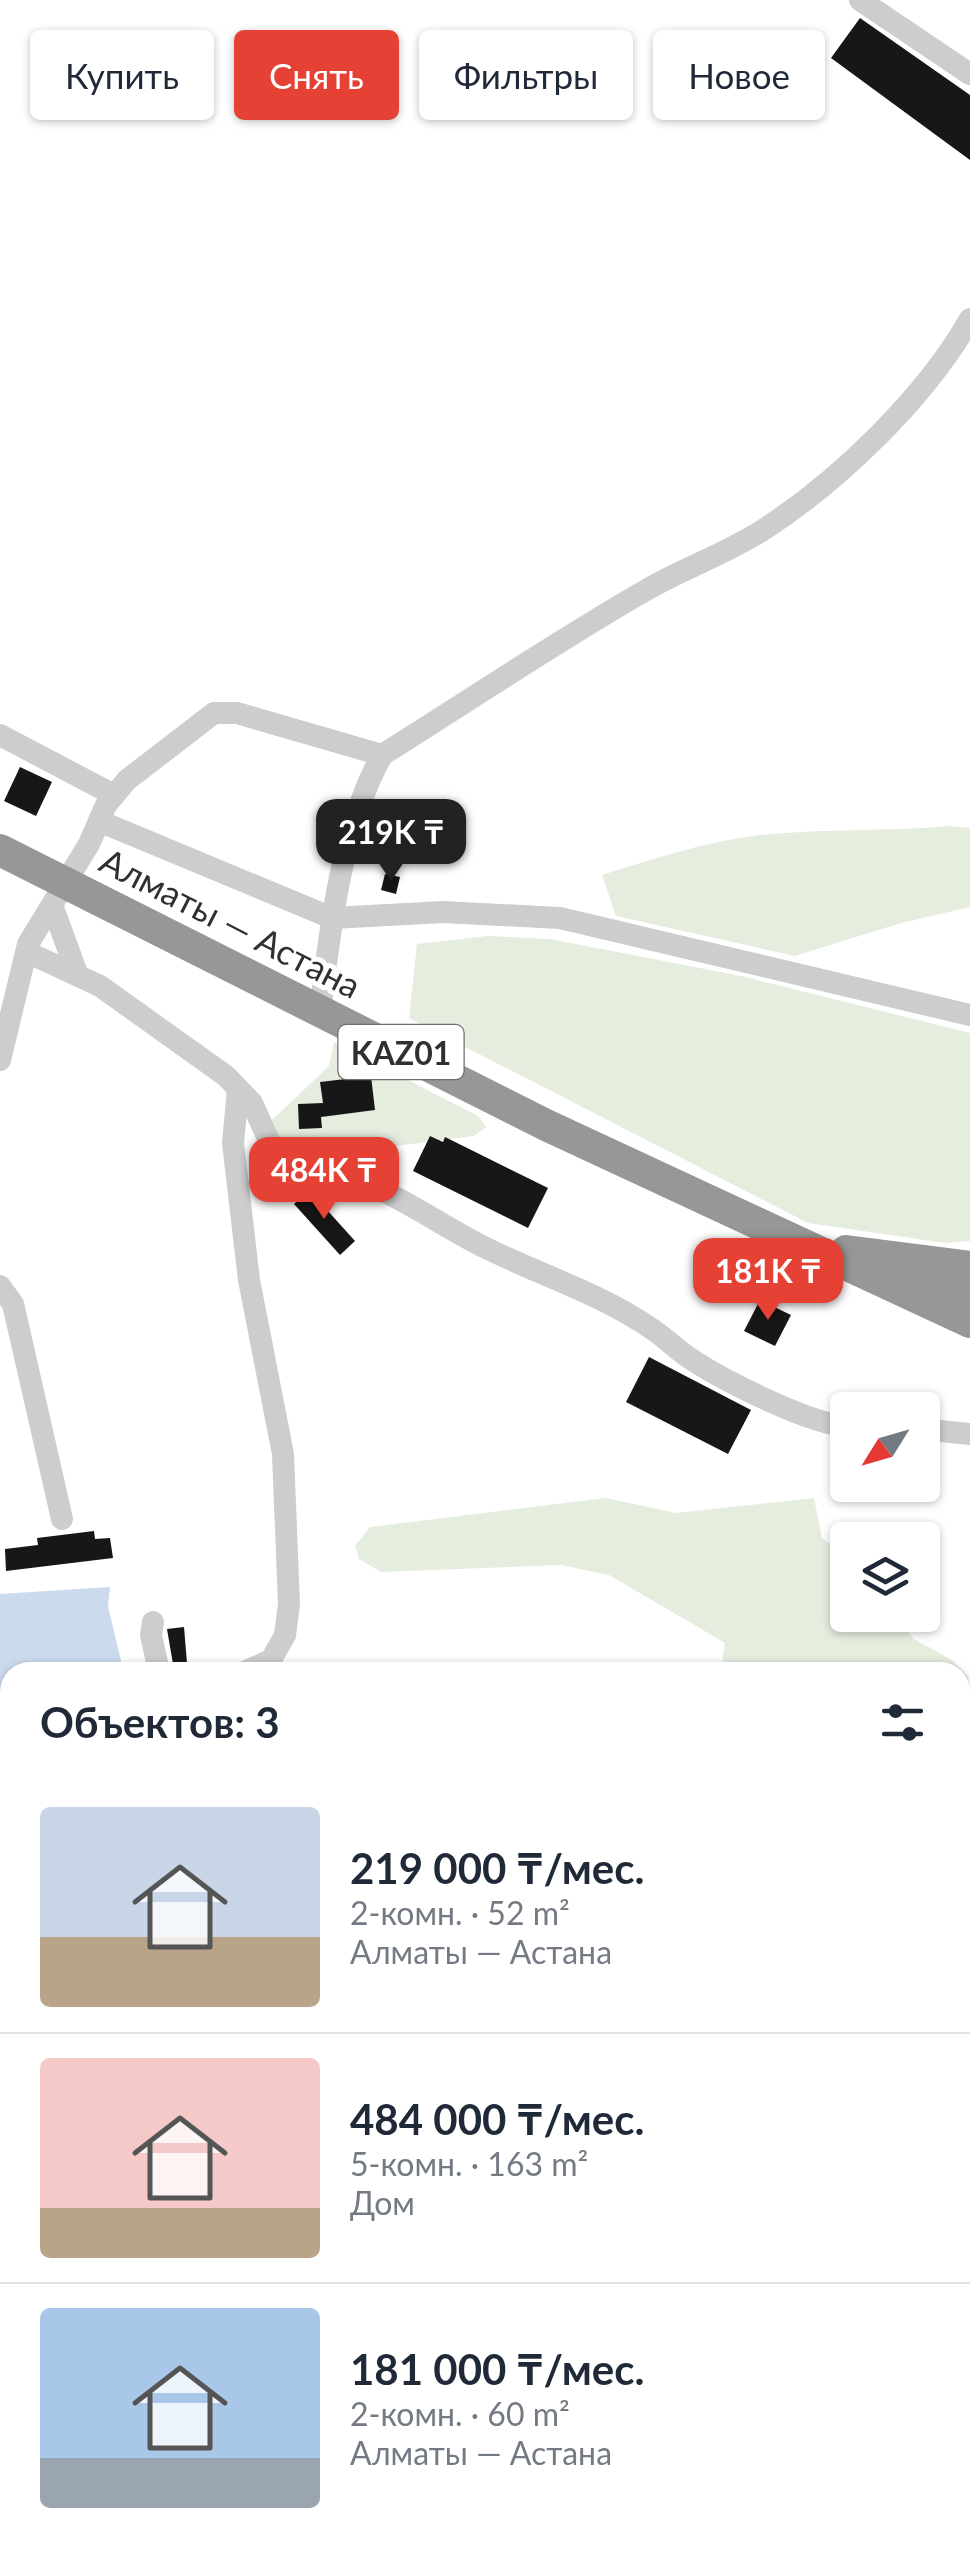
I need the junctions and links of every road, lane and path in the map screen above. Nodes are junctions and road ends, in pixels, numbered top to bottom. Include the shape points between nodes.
1 (860, 0) edge
2 (970, 74) edge
3 (970, 320) edge
4 (0, 735) edge
5 (382, 756) junction
6 (114, 795) junction
7 (99, 822) junction
8 (1, 852) edge
9 (59, 894) junction
10 (332, 918) junction
11 (27, 952) junction
12 (78, 976) junction
13 (320, 1012) junction
14 (970, 1015) edge
15 (0, 1060) edge
16 (238, 1089) junction
17 (807, 1244) junction
18 (970, 1267) edge
19 (0, 1286) edge
20 (970, 1294) edge
21 (970, 1322) edge
22 (830, 1424) edge
23 (940, 1430) edge
24 (970, 1434) edge
25 (62, 1519) dead end
26 (152, 1622) dead end
27 (158, 1662) edge
28 (266, 1662) edge

1 - 2 street
3 - 5 street via 912,398 815,494 760,532 648,589
4 - 6 street
5 - 6 street via 237,712 214,713
5 - 10 street via 365,786
6 - 7 street
7 - 9 street
7 - 10 street
8 - 9 highway, Алматы — Астана / KАZ01
9 - 11 street
9 - 12 street
9 - 13 highway, Алматы — Астана / KАZ01
10 - 13 street
10 - 14 street via 443,912 560,918
11 - 12 street
11 - 15 street
12 - 16 street
13 - 17 highway, Алматы — Астана / KАZ01
16 - 22 street via 287,1166 310,1165 386,1192 487,1249 606,1301 695,1362
16 - 28 street via 234,1143 249,1280 283,1454 289,1604 285,1636
17 - 18 highway, KАZ01
17 - 20 highway, KАZ01
17 - 21 highway, KАZ01
19 - 25 street via 13,1304
23 - 24 street
26 - 27 street

